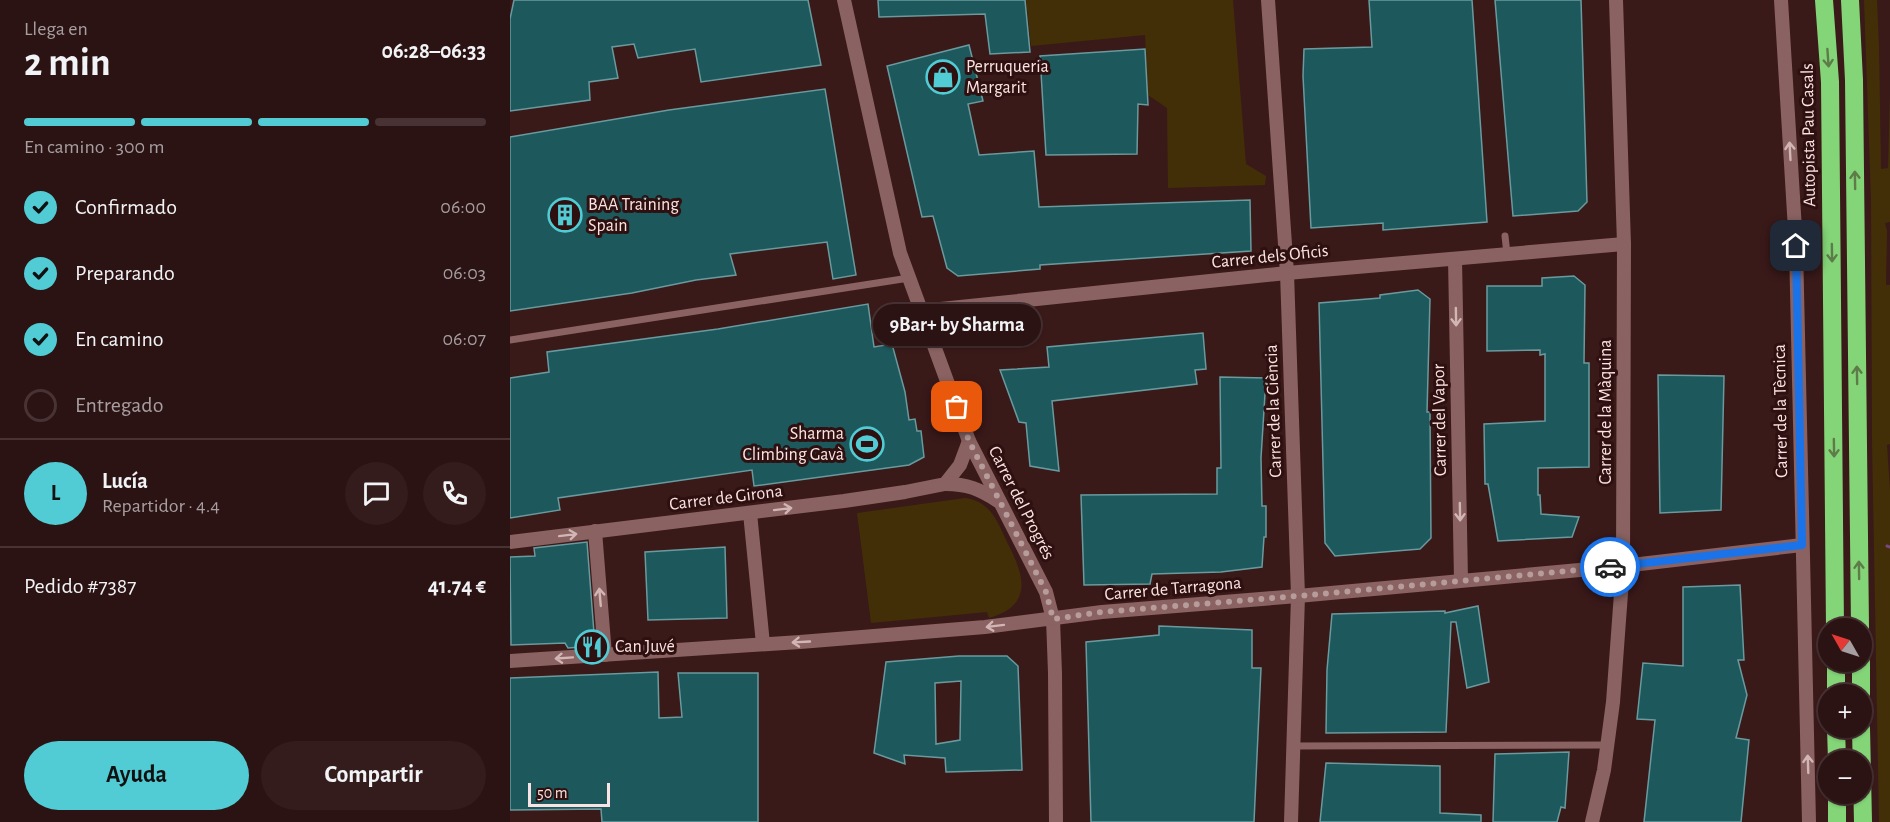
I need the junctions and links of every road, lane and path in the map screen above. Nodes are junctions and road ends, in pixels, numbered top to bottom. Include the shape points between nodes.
1 (844, 0) edge
2 (1268, 0) edge
3 (1616, 0) edge
4 (1781, 0) edge
5 (1824, 0) edge
6 (1850, 0) edge
7 (1505, 236) dead end
8 (1624, 244) junction
9 (1507, 254) junction
10 (1455, 259) junction
11 (1287, 273) junction
12 (909, 278) junction
13 (921, 311) junction
14 (510, 340) edge
15 (969, 441) junction
16 (945, 484) junction
17 (1000, 502) junction
18 (750, 513) junction
19 (595, 531) junction
20 (510, 542) edge
21 (1802, 545) junction
22 (1623, 566) junction
23 (1461, 580) junction
24 (1298, 596) junction
25 (1835, 618) edge
26 (1860, 618) edge
27 (1053, 619) junction
28 (762, 644) junction
29 (605, 655) junction
30 (510, 661) edge
31 (1861, 738) edge
32 (1607, 745) junction
33 (1293, 746) junction
34 (1837, 804) edge
35 (1056, 822) edge
36 (1291, 822) edge
37 (1592, 822) edge
38 (1809, 822) edge
39 (1837, 822) edge
40 (1863, 822) edge

1 - 12 street, Carrer del Progrés via 900,253
2 - 11 street, Carrer de la Ciència
3 - 8 street, Carrer de la Màquina
21 -> 4 street, Carrer de la Tècnica via 1796,246
5 -> 25 highway, Autopista Pau Casals via 1830,82
26 -> 6 highway
7 - 9 lane
8 - 9 street, Carrer dels Oficis
8 - 22 street, Carrer de la Màquina
9 - 10 street, Carrer dels Oficis
10 - 11 street, Carrer dels Oficis
10 -> 23 street, Carrer del Vapor
11 - 13 street, Carrer dels Oficis
11 - 24 street, Carrer de la Ciència
12 - 13 street, Carrer del Progrés
12 - 14 lane
13 - 15 street, Carrer del Progrés
15 - 16 street via 960,465
15 - 17 street, Carrer del Progrés
16 - 17 street, Carrer de Girona via 977,488
18 -> 16 street, Carrer de Girona
17 - 27 street, Carrer del Progrés via 1046,592
18 - 19 street, Carrer de Girona
18 - 28 street
20 -> 19 street, Carrer de Girona
29 -> 19 street
21 - 22 street, Carrer de Tarragona
38 -> 21 street, Carrer de la Tècnica
22 - 23 street, Carrer de Tarragona
22 - 32 street, Carrer de la Màquina
23 - 24 street, Carrer de Tarragona
24 - 27 street, Carrer de Tarragona
24 - 33 street, Carrer de la Ciència
27 -> 28 street, Carrer de Tarragona
27 - 35 street, Carrer del Progrés
28 - 29 street, Carrer de Tarragona
29 -> 30 street, Carrer de Tarragona
31 - 40 highway
32 - 33 lane
32 - 37 street, Carrer de la Màquina
33 - 36 street, Carrer de la Ciència
34 - 39 highway

